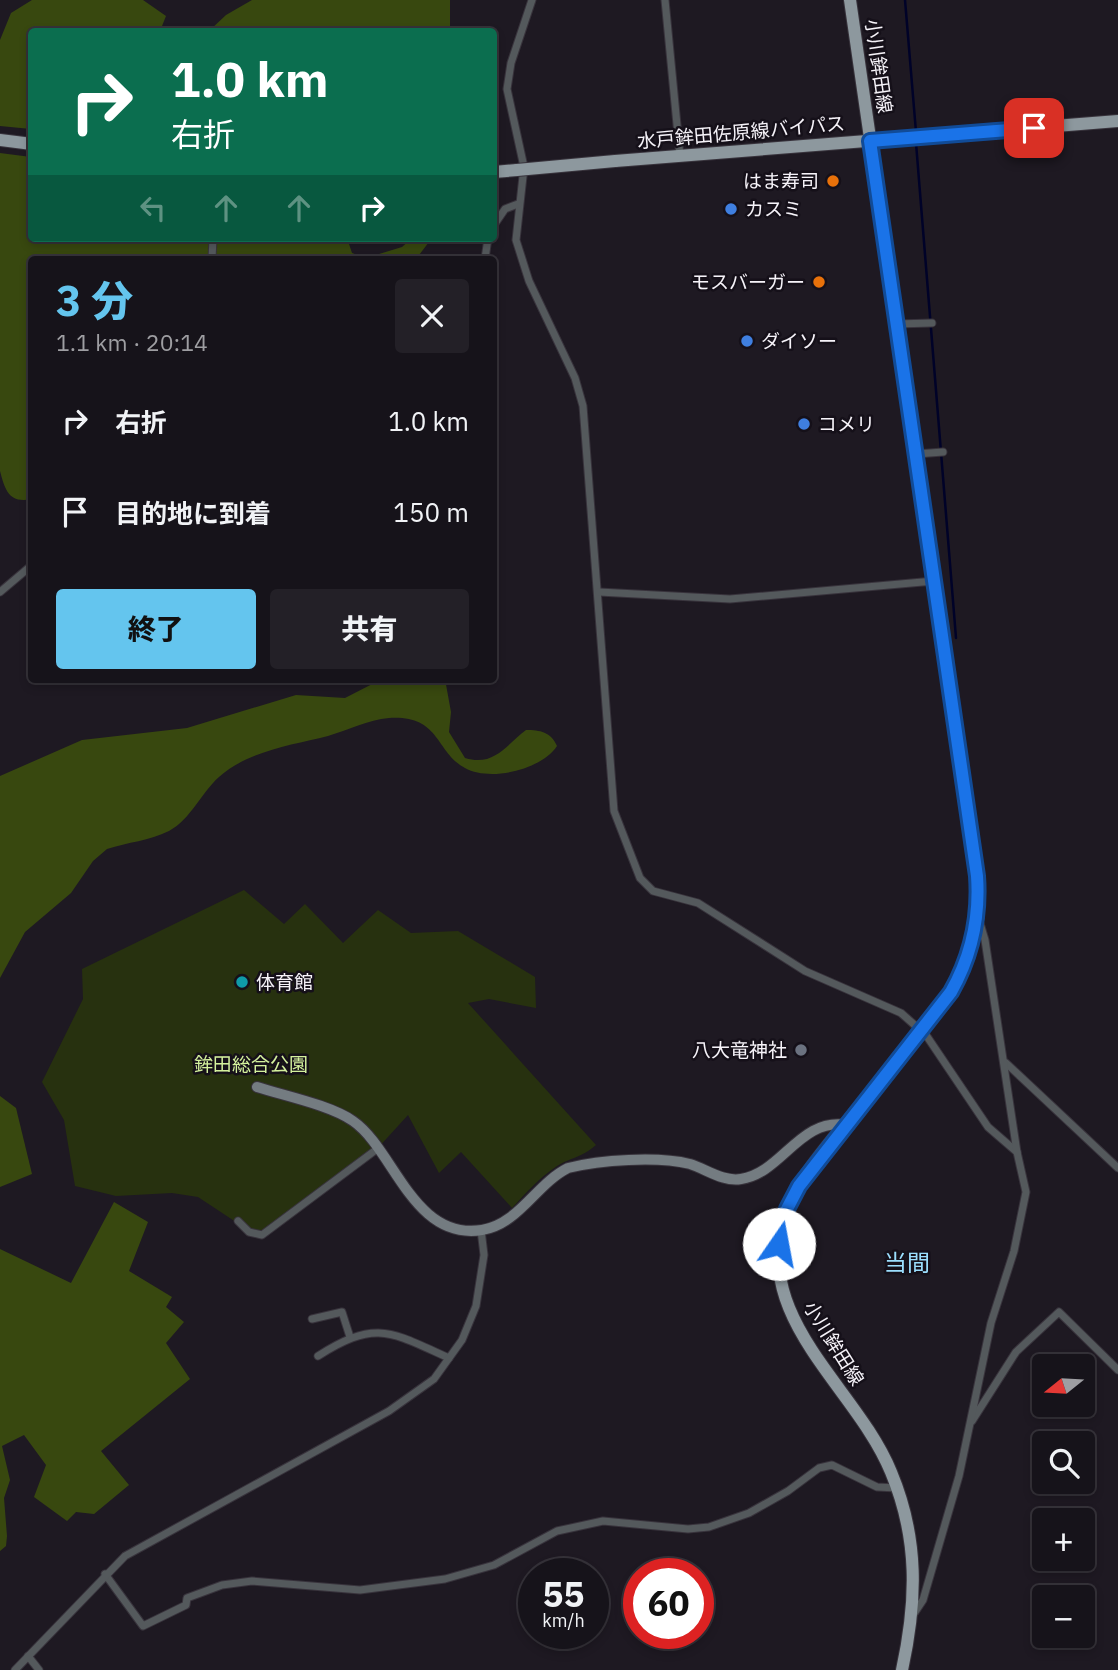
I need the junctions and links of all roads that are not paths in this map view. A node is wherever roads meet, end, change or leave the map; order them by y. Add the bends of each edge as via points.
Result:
1 (531, 0) edge
2 (665, 0) edge
3 (850, 0) edge
4 (1118, 121) edge
5 (0, 140) edge
6 (870, 141) junction
7 (28, 144) edge
8 (680, 156) junction
9 (497, 172) edge
10 (518, 204) junction
11 (497, 221) edge
12 (930, 323) dead end
13 (896, 324) junction
14 (941, 452) dead end
15 (916, 454) junction
16 (28, 568) edge
17 (934, 581) junction
18 (0, 592) edge
19 (599, 592) junction
20 (978, 917) junction
21 (1005, 1062) junction
22 (257, 1087) dead end
23 (847, 1125) junction
24 (377, 1149) junction
25 (1017, 1152) junction
26 (1118, 1168) edge
27 (238, 1221) dead end
28 (481, 1230) junction
29 (312, 1319) dead end
30 (350, 1337) junction
31 (318, 1356) dead end
32 (449, 1358) junction
33 (1118, 1370) edge
34 (971, 1421) junction
35 (897, 1488) junction
36 (105, 1574) junction
37 (912, 1615) junction
38 (28, 1656) junction
39 (15, 1670) edge
40 (39, 1670) edge
41 (902, 1670) edge

1 - 10 street via 507,89 524,167
2 - 8 street
3 - 6 main road, 小川鉾田線
4 - 6 main road, 水戸鉾田佐原線バイパス
5 - 7 main road
6 - 8 main road, 水戸鉾田佐原線バイパス
6 - 13 main road, 小川鉾田線
8 - 9 main road, 水戸鉾田佐原線バイパス, bridge
10 - 11 street via 505,209
10 - 19 street via 516,240 522,262 575,378 583,406
12 - 13 street
13 - 15 main road, 小川鉾田線
14 - 15 street
15 - 17 main road, 小川鉾田線
16 - 18 street
17 - 19 street via 730,599
17 - 20 main road, 小川鉾田線 via 977,876
19 - 25 street via 614,811 640,878 653,891 698,903 805,971 901,1013 926,1035 988,1127
20 - 21 street
20 - 23 main road, 小川鉾田線, bridge via 961,972 939,1009
21 - 25 street
21 - 26 street
22 - 24 street via 355,1121
23 - 28 street via 817,1129 763,1171 740,1179 660,1160 568,1168 515,1214
23 - 35 main road, 小川鉾田線 via 799,1186 787,1209 780,1232 779,1276 799,1332 877,1444
24 - 27 street via 262,1236 248,1232
24 - 28 street via 411,1196 435,1218 445,1225
25 - 34 street via 1026,1183 1025,1209 991,1323
28 - 32 street via 484,1255 479,1293 466,1333
29 - 30 street via 342,1312
30 - 31 street
30 - 32 street via 387,1332
32 - 36 street via 433,1380 405,1401 144,1544
33 - 34 street via 1059,1312 1016,1352
34 - 37 street via 925,1593
35 - 36 street via 877,1487 832,1465 819,1468 749,1513 709,1527 618,1521 569,1527 475,1572 388,1588 341,1589 273,1581 230,1584 187,1598 186,1605 142,1626
35 - 37 main road, 小川鉾田線 via 912,1547
36 - 38 street
37 - 41 main road, 小川鉾田線
38 - 39 street
38 - 40 street

